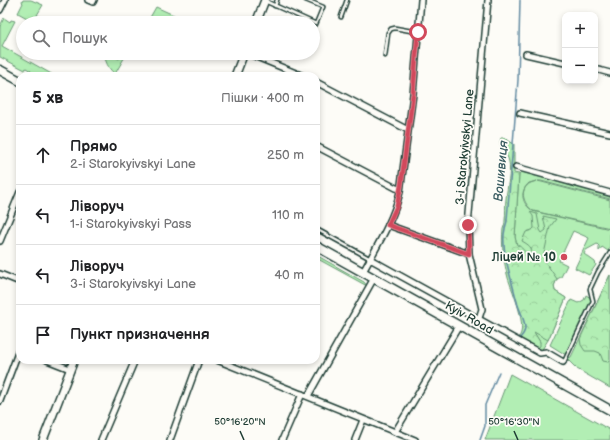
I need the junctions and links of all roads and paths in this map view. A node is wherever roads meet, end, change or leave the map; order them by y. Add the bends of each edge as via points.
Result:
1 (5, 0) edge
2 (88, 0) edge
3 (94, 0) edge
4 (277, 0) edge
5 (306, 0) edge
6 (347, 0) edge
7 (421, 0) edge
8 (488, 0) edge
9 (265, 1) edge
10 (275, 6) junction
11 (0, 10) edge
12 (259, 16) edge
13 (298, 16) edge
14 (319, 16) edge
15 (342, 17) dead end
16 (418, 32) junction
17 (526, 54) dead end
18 (385, 56) dead end
19 (241, 60) edge
20 (265, 60) edge
21 (562, 62) edge
22 (0, 70) edge
23 (598, 70) edge
24 (237, 72) edge
25 (293, 72) edge
26 (610, 73) edge
27 (16, 79) edge
28 (320, 84) edge
29 (520, 113) dead end
30 (408, 130) junction
31 (610, 133) edge
32 (320, 148) edge
33 (516, 167) dead end
34 (400, 189) junction
35 (610, 193) edge
36 (16, 202) edge
37 (388, 225) junction
38 (320, 231) edge
39 (0, 241) edge
40 (320, 248) edge
41 (610, 253) edge
42 (469, 254) junction
43 (370, 258) junction
44 (363, 272) junction
45 (0, 274) edge
46 (374, 278) junction
47 (16, 280) edge
48 (479, 318) junction
49 (459, 326) junction
50 (16, 358) edge
51 (564, 362) joint
52 (57, 364) edge
53 (72, 364) edge
54 (133, 364) edge
55 (198, 364) edge
56 (227, 364) edge
57 (70, 369) junction
58 (302, 394) junction
59 (308, 396) junction
60 (0, 401) edge
61 (610, 410) edge
62 (363, 420) junction
63 (395, 432) junction
64 (43, 440) edge
65 (101, 440) edge
66 (170, 440) edge
67 (282, 440) edge
68 (355, 440) edge
69 (415, 440) edge

1 - 11 street
2 - 3 street
4 - 10 lane
5 - 14 lane via 323,7
6 - 15 lane
7 - 16 street
8 - 42 street, 3-i Starokyivskyi Lane via 468,225
9 - 10 lane
9 - 12 main road
10 - 13 lane
16 - 18 lane via 391,29 388,33
16 - 30 street
17 - 21 street
19 - 24 main road
20 - 25 street
22 - 27 main road
23 - 26 street
28 - 30 street
29 - 31 street
30 - 34 street
32 - 34 street
33 - 35 street
34 - 37 street via 397,206
36 - 39 street
37 - 42 street
37 - 43 street
38 - 43 lane
40 - 44 main road, Kyiv Road
41 - 51 lane via 590,289 593,301
42 - 48 street, 3-i Starokyivskyi Lane via 482,309
43 - 44 street
43 - 48 street
44 - 46 main road, Kyiv Road
45 - 47 street
46 - 49 main road, Kyiv Road
46 - 59 street
48 - 51 street via 540,353 546,352
49 - 61 main road, Kyiv Road
49 - 63 street
50 - 60 street
52 - 57 street
53 - 57 main road
54 - 65 street
55 - 66 street
56 - 58 street
57 - 64 main road
58 - 59 street
58 - 67 street
59 - 62 street
62 - 63 street
62 - 68 street
63 - 69 street

